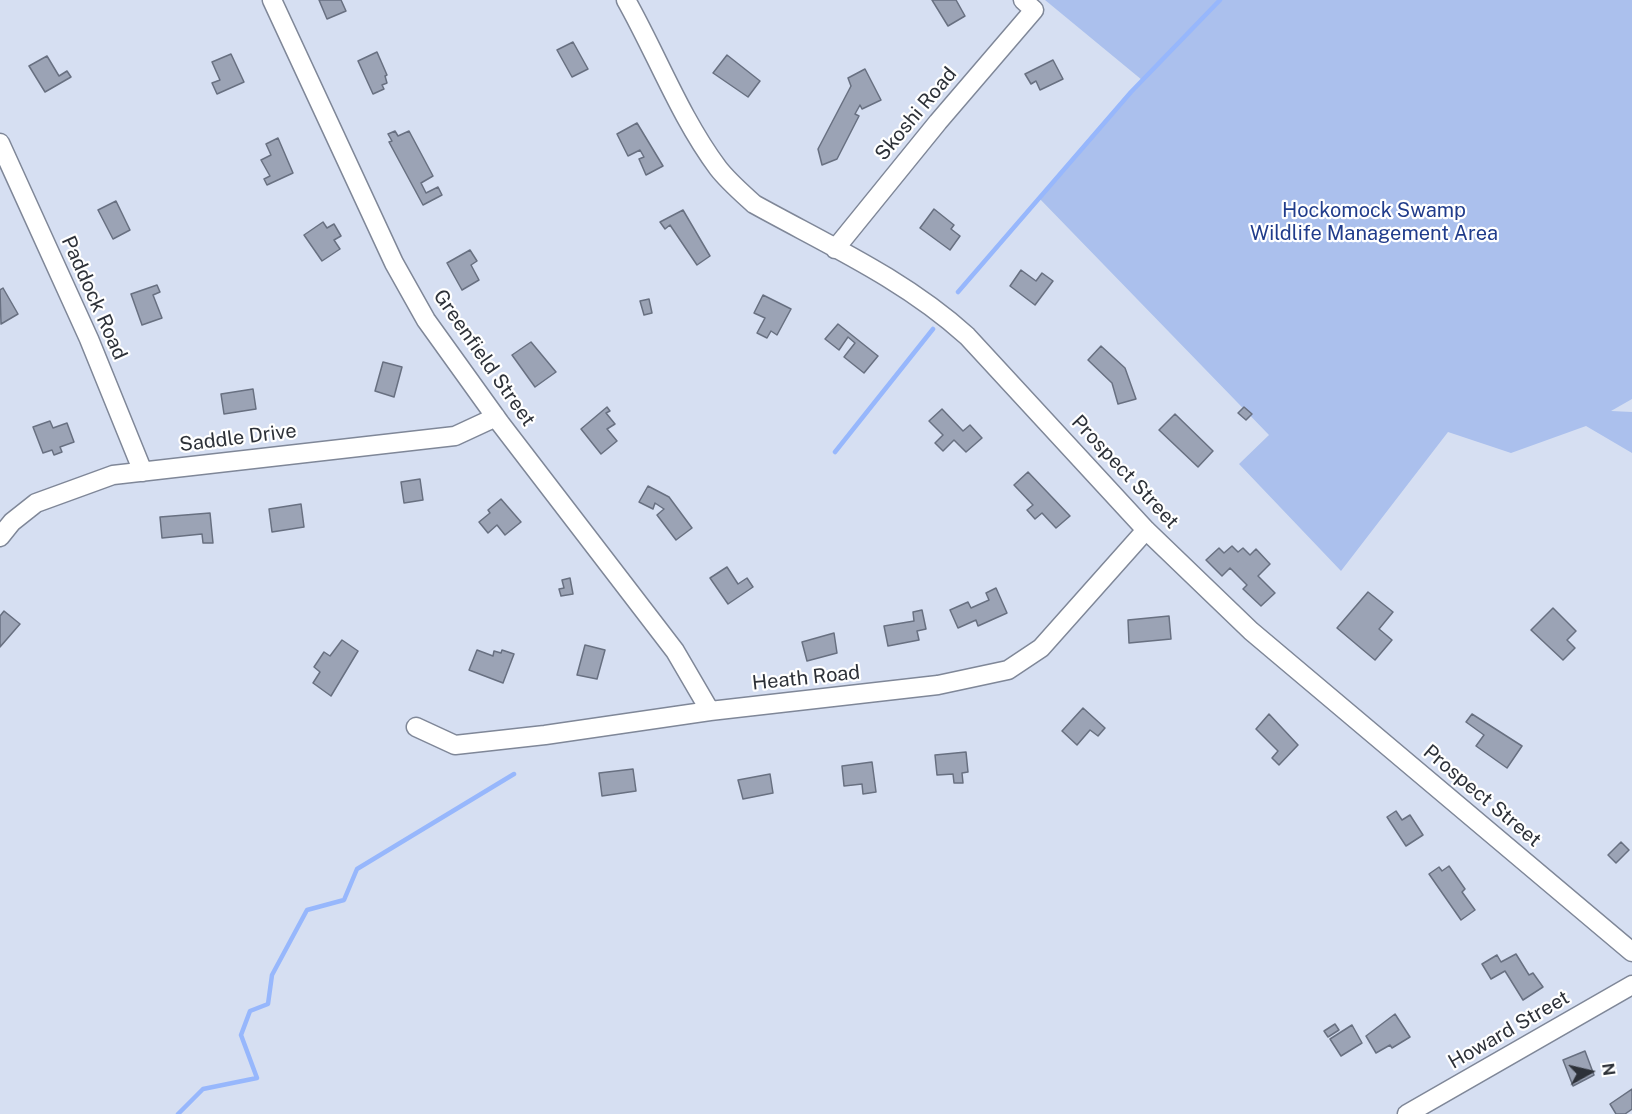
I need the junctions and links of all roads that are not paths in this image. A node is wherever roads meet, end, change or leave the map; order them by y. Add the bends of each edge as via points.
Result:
1 (272, 0) edge
2 (626, 0) edge
3 (1029, 5) edge
4 (0, 143) edge
5 (835, 249) junction
6 (496, 417) junction
7 (143, 472) junction
8 (6, 518) edge
9 (1146, 530) junction
10 (0, 537) edge
11 (710, 711) junction
12 (416, 727) dead end
13 (1632, 952) edge
14 (1632, 986) edge
15 (1407, 1114) edge

1 - 6 street, Greenfield Street via 394,263 426,320
2 - 5 street, Prospect Street via 688,120 719,169 754,204
3 - 5 street, Skoshi Road
4 - 7 street, Paddock Road via 89,339
5 - 9 street, Prospect Street via 884,274 946,318
6 - 7 street, Saddle Drive via 455,436
6 - 11 street, Greenfield Street via 675,651
7 - 8 street, Saddle Drive via 113,475
8 - 10 street, Saddle Drive
9 - 11 street, Heath Road via 1041,648 1008,670 938,685
9 - 13 street, Prospect Street via 1251,631
11 - 12 street, Heath Road via 454,745
14 - 15 street, Howard Street

